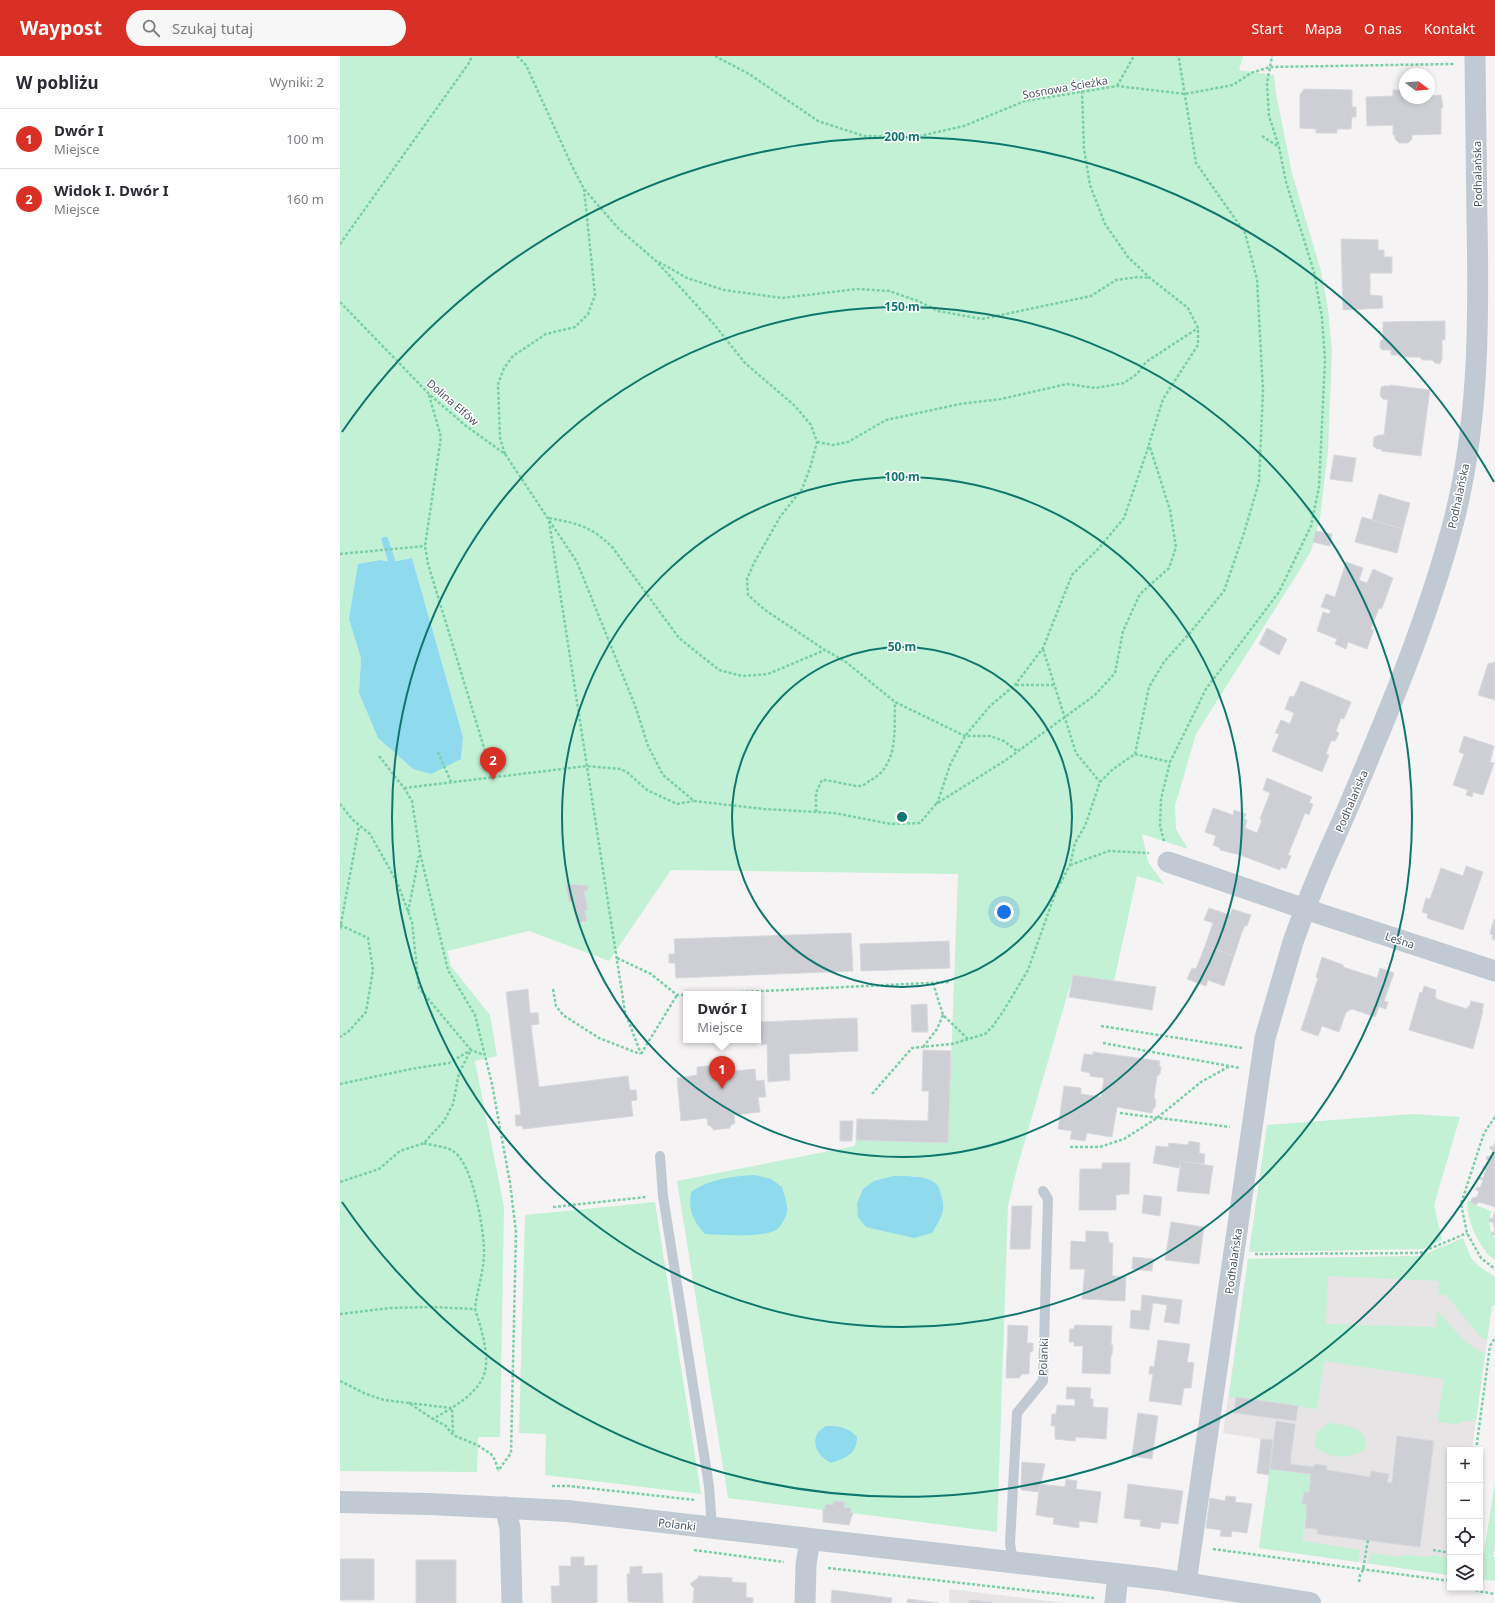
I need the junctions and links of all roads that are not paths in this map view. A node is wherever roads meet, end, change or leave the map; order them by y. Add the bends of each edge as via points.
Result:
1 (1475, 60) edge
2 (1159, 858) road end
3 (1305, 909) junction
4 (1495, 971) edge
5 (660, 1156) dead end
6 (1043, 1191) dead end
7 (340, 1502) edge
8 (505, 1507) junction
9 (712, 1528) junction
10 (810, 1539) junction
11 (1013, 1562) junction
12 (1118, 1574) junction
13 (1186, 1583) junction
14 (512, 1603) edge
15 (805, 1603) edge
16 (1115, 1603) edge
17 (1310, 1603) edge

1 - 3 street, Podhalańska via 1479,311 1476,377 1461,485 1453,523 1423,623
2 - 3 street, Leśna
3 - 4 street, Leśna
3 - 13 street, Podhalańska via 1265,1038
5 - 9 lane via 663,1196 709,1486
6 - 11 lane, Polanki via 1048,1199 1043,1381 1017,1413 1010,1543
7 - 8 street, Polanki
8 - 9 street, Polanki via 567,1511
8 - 14 street via 510,1528
9 - 10 street, Polanki
10 - 11 street, Polanki
10 - 15 street
11 - 12 street, Polanki
12 - 13 street, Polanki
12 - 16 street
13 - 17 street, Polanki

